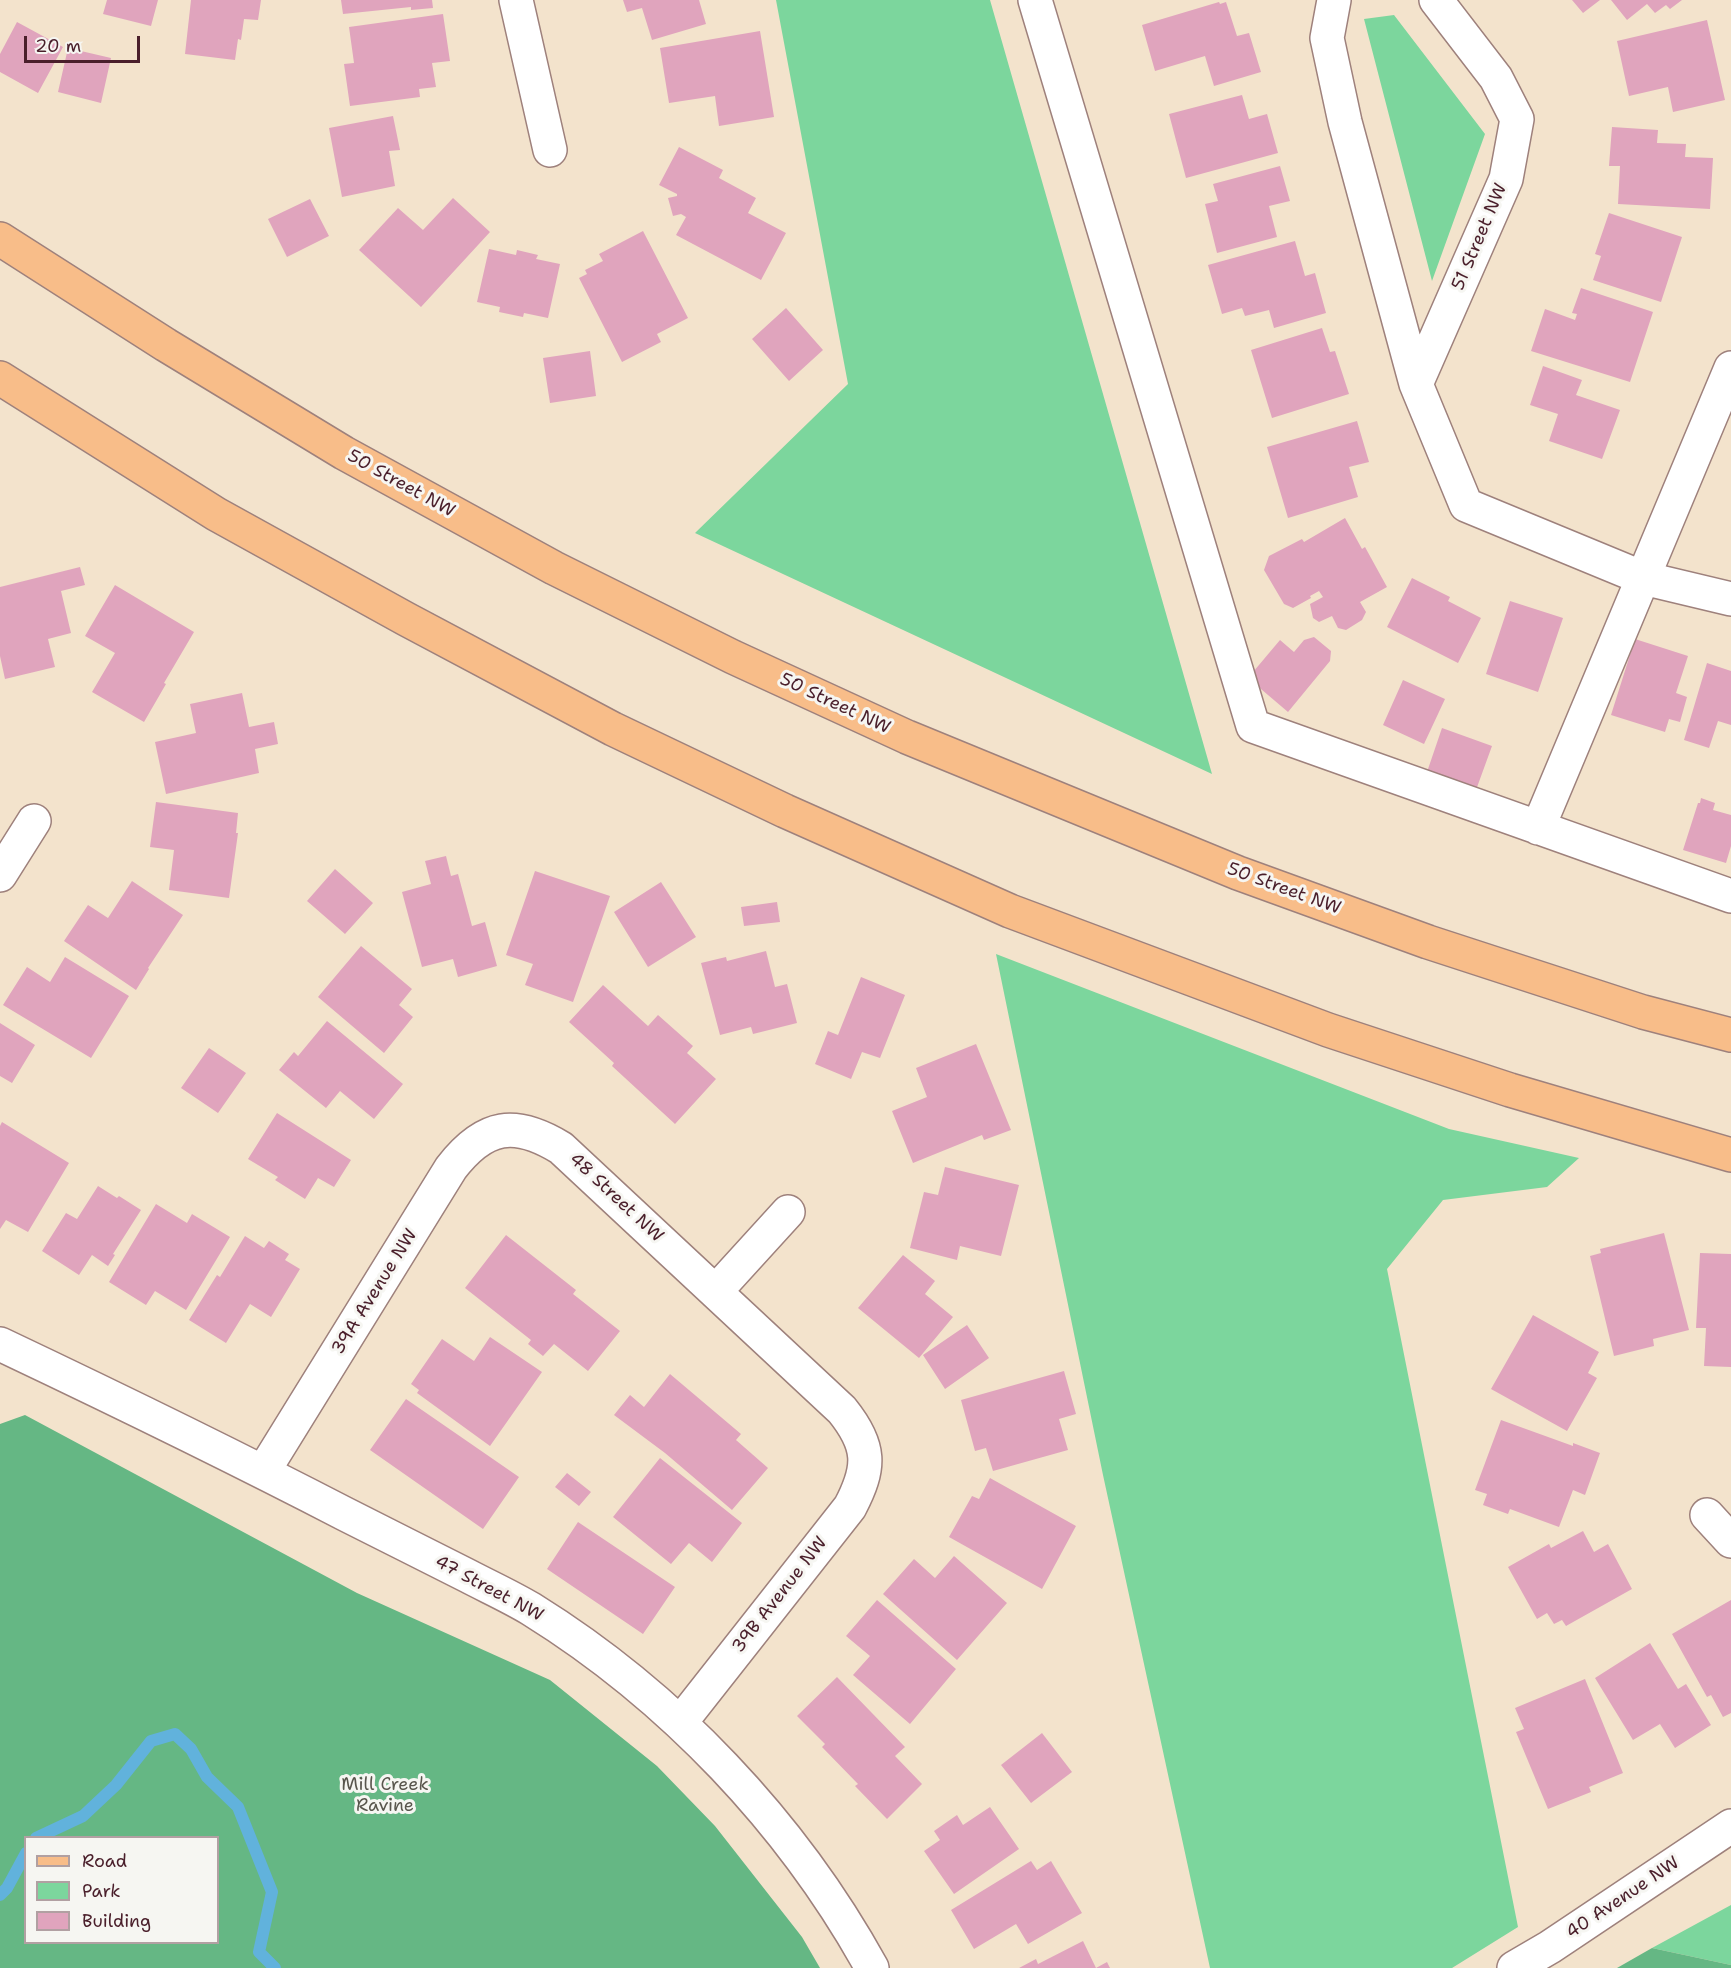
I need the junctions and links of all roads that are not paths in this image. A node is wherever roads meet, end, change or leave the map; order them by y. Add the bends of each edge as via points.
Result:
1 (516, 0) edge
2 (1035, 0) edge
3 (1334, 0) edge
4 (1436, 0) edge
5 (550, 150) dead end
6 (0, 239) edge
7 (1731, 368) edge
8 (0, 378) edge
9 (1416, 384) junction
10 (1642, 578) junction
11 (1731, 599) edge
12 (34, 821) dead end
13 (1538, 828) junction
14 (0, 875) edge
15 (1731, 896) edge
16 (1731, 1035) edge
17 (504, 1130) joint
18 (1731, 1155) edge
19 (788, 1212) dead end
20 (716, 1291) junction
21 (0, 1344) edge
22 (865, 1460) joint
23 (263, 1472) junction
24 (1707, 1515) dead end
25 (1731, 1541) edge
26 (680, 1723) junction
27 (1731, 1826) edge
28 (872, 1968) edge
29 (1514, 1968) edge

1 - 5 street
2 - 13 street via 1253,726
3 - 9 street via 1328,38 1345,122
4 - 9 street, 51 Street NW via 1496,78 1517,119 1506,179
6 - 16 main road, 50 Street NW via 344,453 554,568 755,667 907,736 1238,873 1428,942 1643,1012
7 - 10 street
8 - 18 main road via 216,514 406,619 613,729 785,811 1010,911 1328,1030 1510,1090
9 - 10 street via 1466,505
10 - 11 street
10 - 13 street
12 - 14 street
13 - 15 street
17 - 20 street, 48 Street NW via 532,1133 561,1148
17 - 23 street, 39A Avenue NW via 476,1143 452,1168
19 - 20 street
20 - 22 street, 48 Street NW via 842,1410 856,1427
21 - 23 street, 47 Street NW
22 - 26 street, 39B Avenue NW via 850,1507
23 - 26 street, 47 Street NW via 528,1607 608,1663
24 - 25 street
26 - 28 street, 47 Street NW via 775,1825
27 - 29 street, 40 Avenue NW

